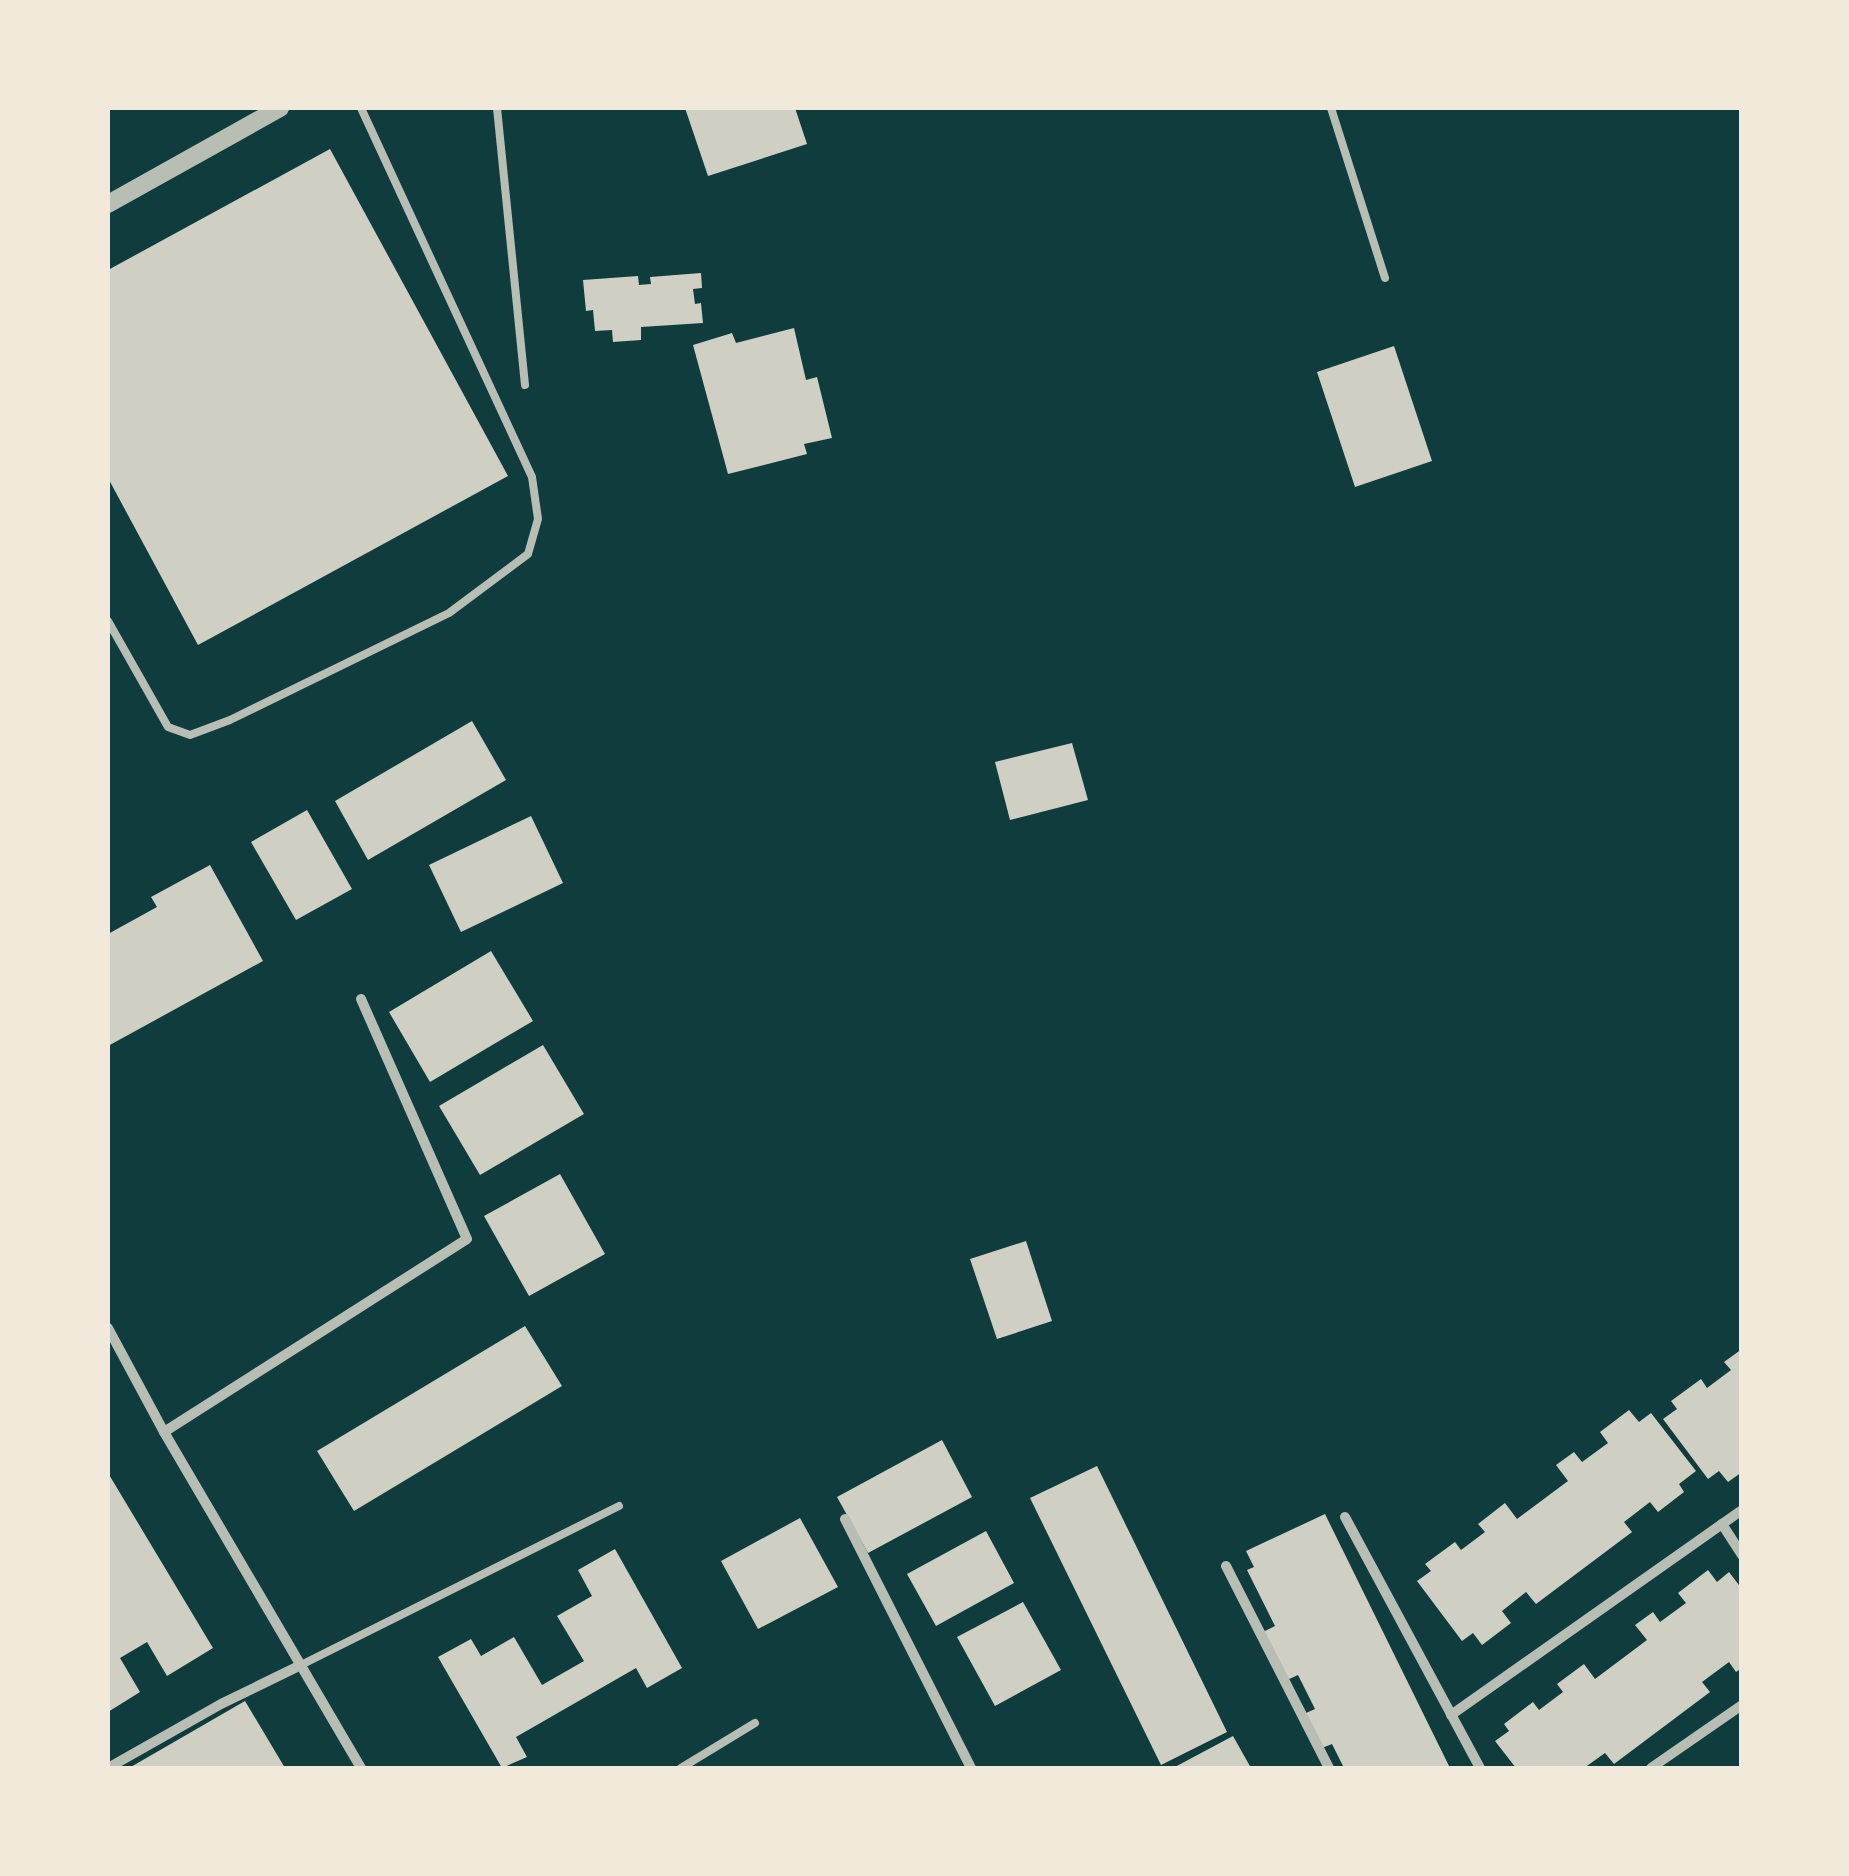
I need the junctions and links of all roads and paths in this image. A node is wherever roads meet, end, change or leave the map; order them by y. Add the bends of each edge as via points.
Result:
1 (280, 108) edge
2 (360, 108) edge
3 (497, 108) edge
4 (1330, 108) edge
5 (108, 202) edge
6 (1385, 278) dead end
7 (525, 385) dead end
8 (108, 620) edge
9 (362, 998) dead end
10 (108, 1328) edge
11 (164, 1432) junction
12 (619, 1506) dead end
13 (1742, 1510) edge
14 (1345, 1518) dead end
15 (845, 1519) dead end
16 (1722, 1524) junction
17 (1742, 1554) edge
18 (1226, 1566) dead end
19 (302, 1664) junction
20 (1742, 1705) edge
21 (1451, 1715) junction
22 (756, 1723) dead end
23 (108, 1768) edge
24 (360, 1768) edge
25 (682, 1768) edge
26 (971, 1768) edge
27 (1329, 1768) edge
28 (1480, 1768) edge
29 (1651, 1768) edge

1 - 5 street
2 - 8 lane via 532,477 538,519 528,554 449,614 190,735 168,727
3 - 7 lane
4 - 6 lane
9 - 11 street via 467,1239
10 - 11 street
11 - 19 street
12 - 19 lane
13 - 16 street
14 - 21 street
15 - 26 street
16 - 17 street
16 - 21 street
18 - 27 street
19 - 23 street
19 - 24 street
20 - 29 street
21 - 28 street
22 - 25 lane

